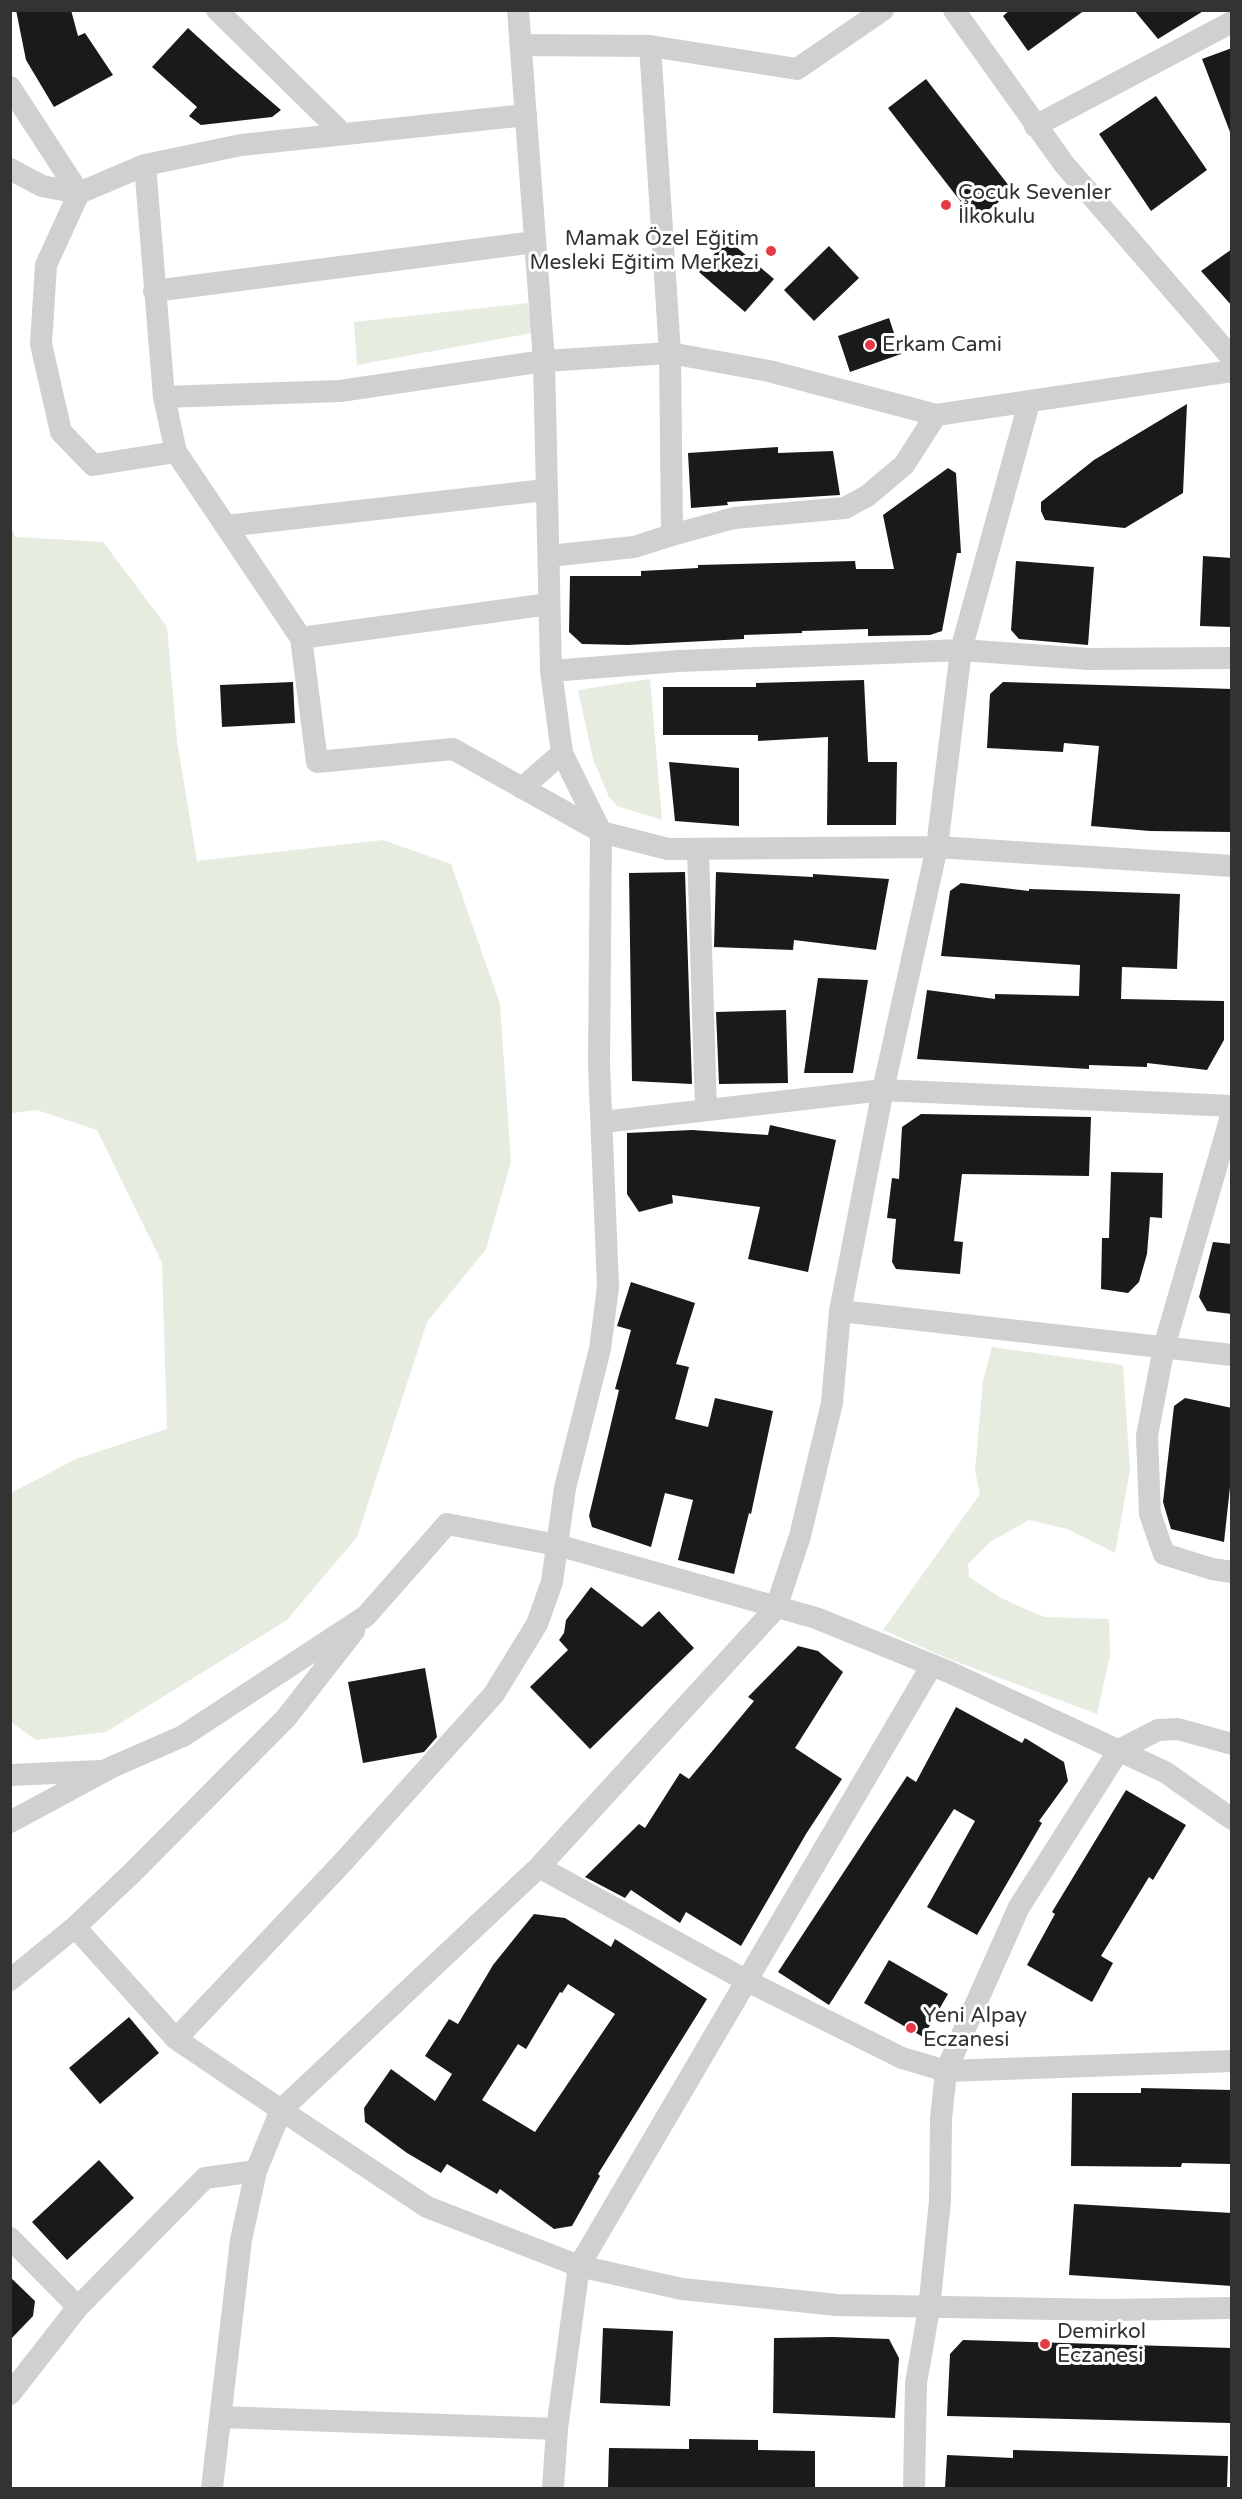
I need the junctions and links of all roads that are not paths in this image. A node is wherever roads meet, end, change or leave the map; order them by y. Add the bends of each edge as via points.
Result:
1 (217, 10) edge
2 (518, 10) edge
3 (883, 10) edge
4 (954, 10) edge
5 (1232, 22) edge
6 (521, 45) junction
7 (650, 46) junction
8 (10, 87) edge
9 (526, 115) junction
10 (1035, 126) junction
11 (344, 134) junction
12 (145, 165) junction
13 (10, 169) edge
14 (79, 193) junction
15 (535, 242) junction
16 (154, 291) junction
17 (670, 353) junction
18 (1232, 358) edge
19 (544, 361) junction
20 (1232, 371) edge
21 (165, 397) junction
22 (1029, 403) junction
23 (936, 416) junction
24 (176, 452) junction
25 (545, 490) junction
26 (226, 526) junction
27 (672, 535) junction
28 (549, 556) junction
29 (549, 604) junction
30 (301, 638) junction
31 (961, 650) junction
32 (1232, 658) edge
33 (551, 671) junction
34 (562, 753) junction
35 (522, 788) junction
36 (601, 832) junction
37 (937, 847) junction
38 (698, 849) junction
39 (1232, 866) edge
40 (883, 1090) junction
41 (1232, 1106) edge
42 (706, 1110) junction
43 (1232, 1113) edge
44 (603, 1122) junction
45 (840, 1311) junction
46 (1164, 1347) junction
47 (1232, 1355) edge
48 (557, 1545) junction
49 (1232, 1572) edge
50 (776, 1608) junction
51 (366, 1616) junction
52 (932, 1665) junction
53 (1232, 1744) edge
54 (1119, 1750) junction
55 (105, 1771) junction
56 (10, 1775) edge
57 (1232, 1819) edge
58 (10, 1822) edge
59 (538, 1867) junction
60 (75, 1927) junction
61 (10, 1980) edge
62 (747, 1981) junction
63 (176, 2039) junction
64 (1232, 2061) edge
65 (946, 2071) junction
66 (281, 2110) junction
67 (256, 2171) junction
68 (10, 2238) edge
69 (579, 2266) junction
70 (78, 2307) junction
71 (930, 2308) junction
72 (1232, 2308) edge
73 (10, 2394) edge
74 (221, 2417) junction
75 (557, 2429) junction
76 (212, 2488) edge
77 (554, 2488) edge
78 (914, 2488) edge

1 - 11 street
2 - 6 street
3 - 7 street via 797,69
4 - 10 street
5 - 10 street
6 - 7 street
6 - 9 street
7 - 17 street
8 - 14 street
9 - 11 street
9 - 15 street
10 - 18 street
11 - 12 street via 241,145
12 - 14 street
12 - 16 street
13 - 14 street via 42,186
14 - 24 street via 46,265 41,344 61,432 93,465
15 - 16 street
15 - 19 street
16 - 21 street
17 - 19 street
17 - 23 street via 769,371
17 - 27 street
19 - 21 street via 340,391
19 - 25 street
20 - 22 street
21 - 24 street
22 - 23 street
22 - 31 street
23 - 27 street via 904,465 867,496 845,508 734,518
24 - 26 street
25 - 26 street
25 - 28 street
26 - 30 street
27 - 28 street via 634,546
28 - 29 street
29 - 30 street
29 - 33 street
30 - 35 street via 317,762 453,749
31 - 32 street via 1088,659
31 - 33 street via 678,661
31 - 37 street
33 - 34 street
34 - 35 street
34 - 36 street
35 - 36 street
36 - 38 street via 668,849
36 - 44 street via 598,1064
37 - 38 street
37 - 39 street
37 - 40 street
38 - 42 street
40 - 41 street
40 - 42 street
40 - 45 street
42 - 44 street
43 - 46 street
44 - 48 street via 608,1287 600,1349 565,1488
45 - 46 street
45 - 50 street via 832,1403 800,1536
46 - 47 street
46 - 49 street via 1148,1436 1150,1514 1164,1554
48 - 50 street
48 - 51 street via 447,1524
48 - 63 street via 552,1582 537,1624 494,1694
50 - 52 street via 816,1618
50 - 59 street
51 - 55 street via 183,1736
51 - 60 street via 286,1718
52 - 54 street
52 - 62 street
53 - 54 street via 1178,1729 1158,1730
54 - 57 street via 1165,1772
54 - 65 street via 1019,1906
55 - 56 street
55 - 58 street
59 - 62 street
59 - 66 street
60 - 61 street
60 - 63 street
62 - 65 street via 902,2058
62 - 69 street
63 - 66 street
64 - 65 street
65 - 71 street
66 - 67 street
66 - 69 street via 427,2207
67 - 70 street via 205,2178
67 - 74 street via 241,2240
68 - 70 street
69 - 71 street via 682,2289 837,2305
69 - 75 street
70 - 73 street
71 - 72 street
71 - 78 street via 916,2383
74 - 75 street
74 - 76 street
75 - 77 street

